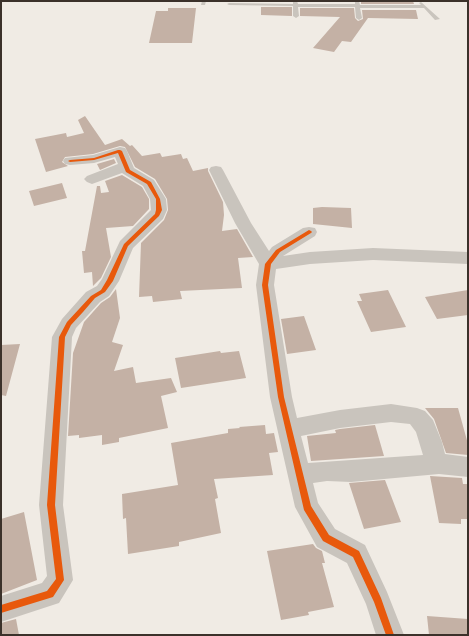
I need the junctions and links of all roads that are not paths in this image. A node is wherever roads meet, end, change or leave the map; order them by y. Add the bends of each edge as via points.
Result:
1 (420, 1) edge
2 (295, 3) edge
3 (358, 4) edge
4 (229, 5) edge
5 (424, 7) junction
6 (296, 16) dead end
7 (359, 18) dead end
8 (437, 19) dead end
9 (70, 161) dead end
10 (125, 167) junction
11 (216, 170) dead end
12 (92, 180) dead end
13 (309, 232) dead end
14 (468, 258) edge
15 (268, 264) junction
16 (289, 429) junction
17 (436, 464) junction
18 (468, 467) edge
19 (300, 475) junction
20 (1, 609) edge
21 (390, 635) edge

1 - 5 lane
2 - 3 lane
2 - 4 lane
2 - 6 lane
3 - 5 lane
3 - 7 lane
5 - 8 lane
9 - 10 street via 94,159 120,151
10 - 12 street
10 - 20 street via 149,183 158,199 159,210 126,245 110,281 69,324 62,337 51,504 60,580 50,594
11 - 15 street via 243,223
13 - 15 street via 278,251
14 - 15 street via 366,254
15 - 16 street via 265,285 281,397
16 - 17 street via 391,413 418,417 431,442
16 - 19 street
17 - 18 street
17 - 19 street
19 - 21 street via 307,507 326,538 356,554 378,601

